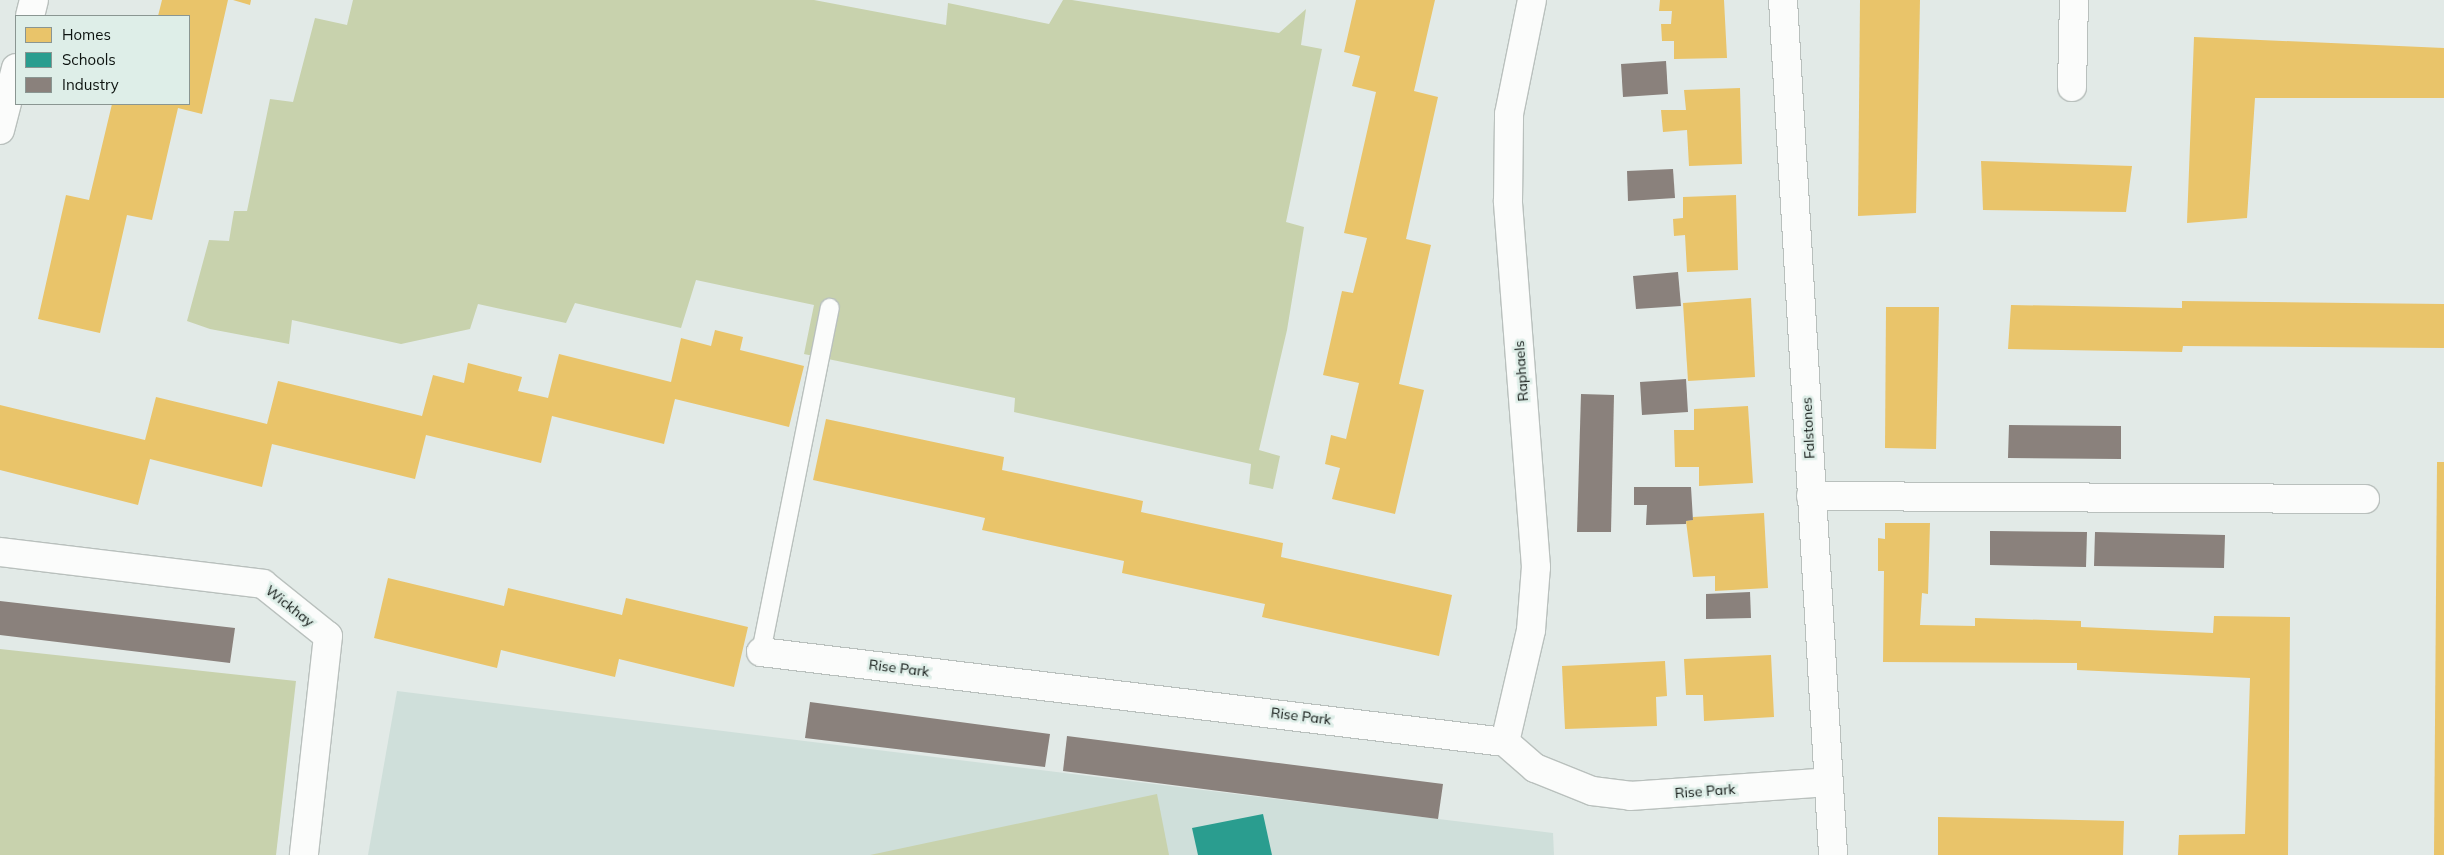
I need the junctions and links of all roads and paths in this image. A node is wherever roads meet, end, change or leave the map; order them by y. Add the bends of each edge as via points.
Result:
1 (34, 0) edge
2 (1532, 0) edge
3 (1783, 0) edge
4 (2074, 0) edge
5 (30, 15) edge
6 (15, 72) edge
7 (2072, 87) dead end
8 (0, 130) edge
9 (830, 308) dead end
10 (1811, 496) junction
11 (2365, 499) dead end
12 (0, 552) edge
13 (761, 652) joint
14 (1505, 742) junction
15 (1829, 782) junction
16 (304, 855) edge
17 (1833, 855) edge

1 - 5 street
2 - 14 street, Raphaels via 1510,114 1508,201 1536,567 1531,630
3 - 10 street, Falstones
4 - 7 street
6 - 8 street
9 - 13 lane
10 - 11 street
10 - 15 street, Falstones
12 - 16 street, Wickhay via 263,584 328,636
13 - 14 street, Rise Park
14 - 15 street, Rise Park via 1535,768 1592,791 1630,796
15 - 17 street, Falstones

